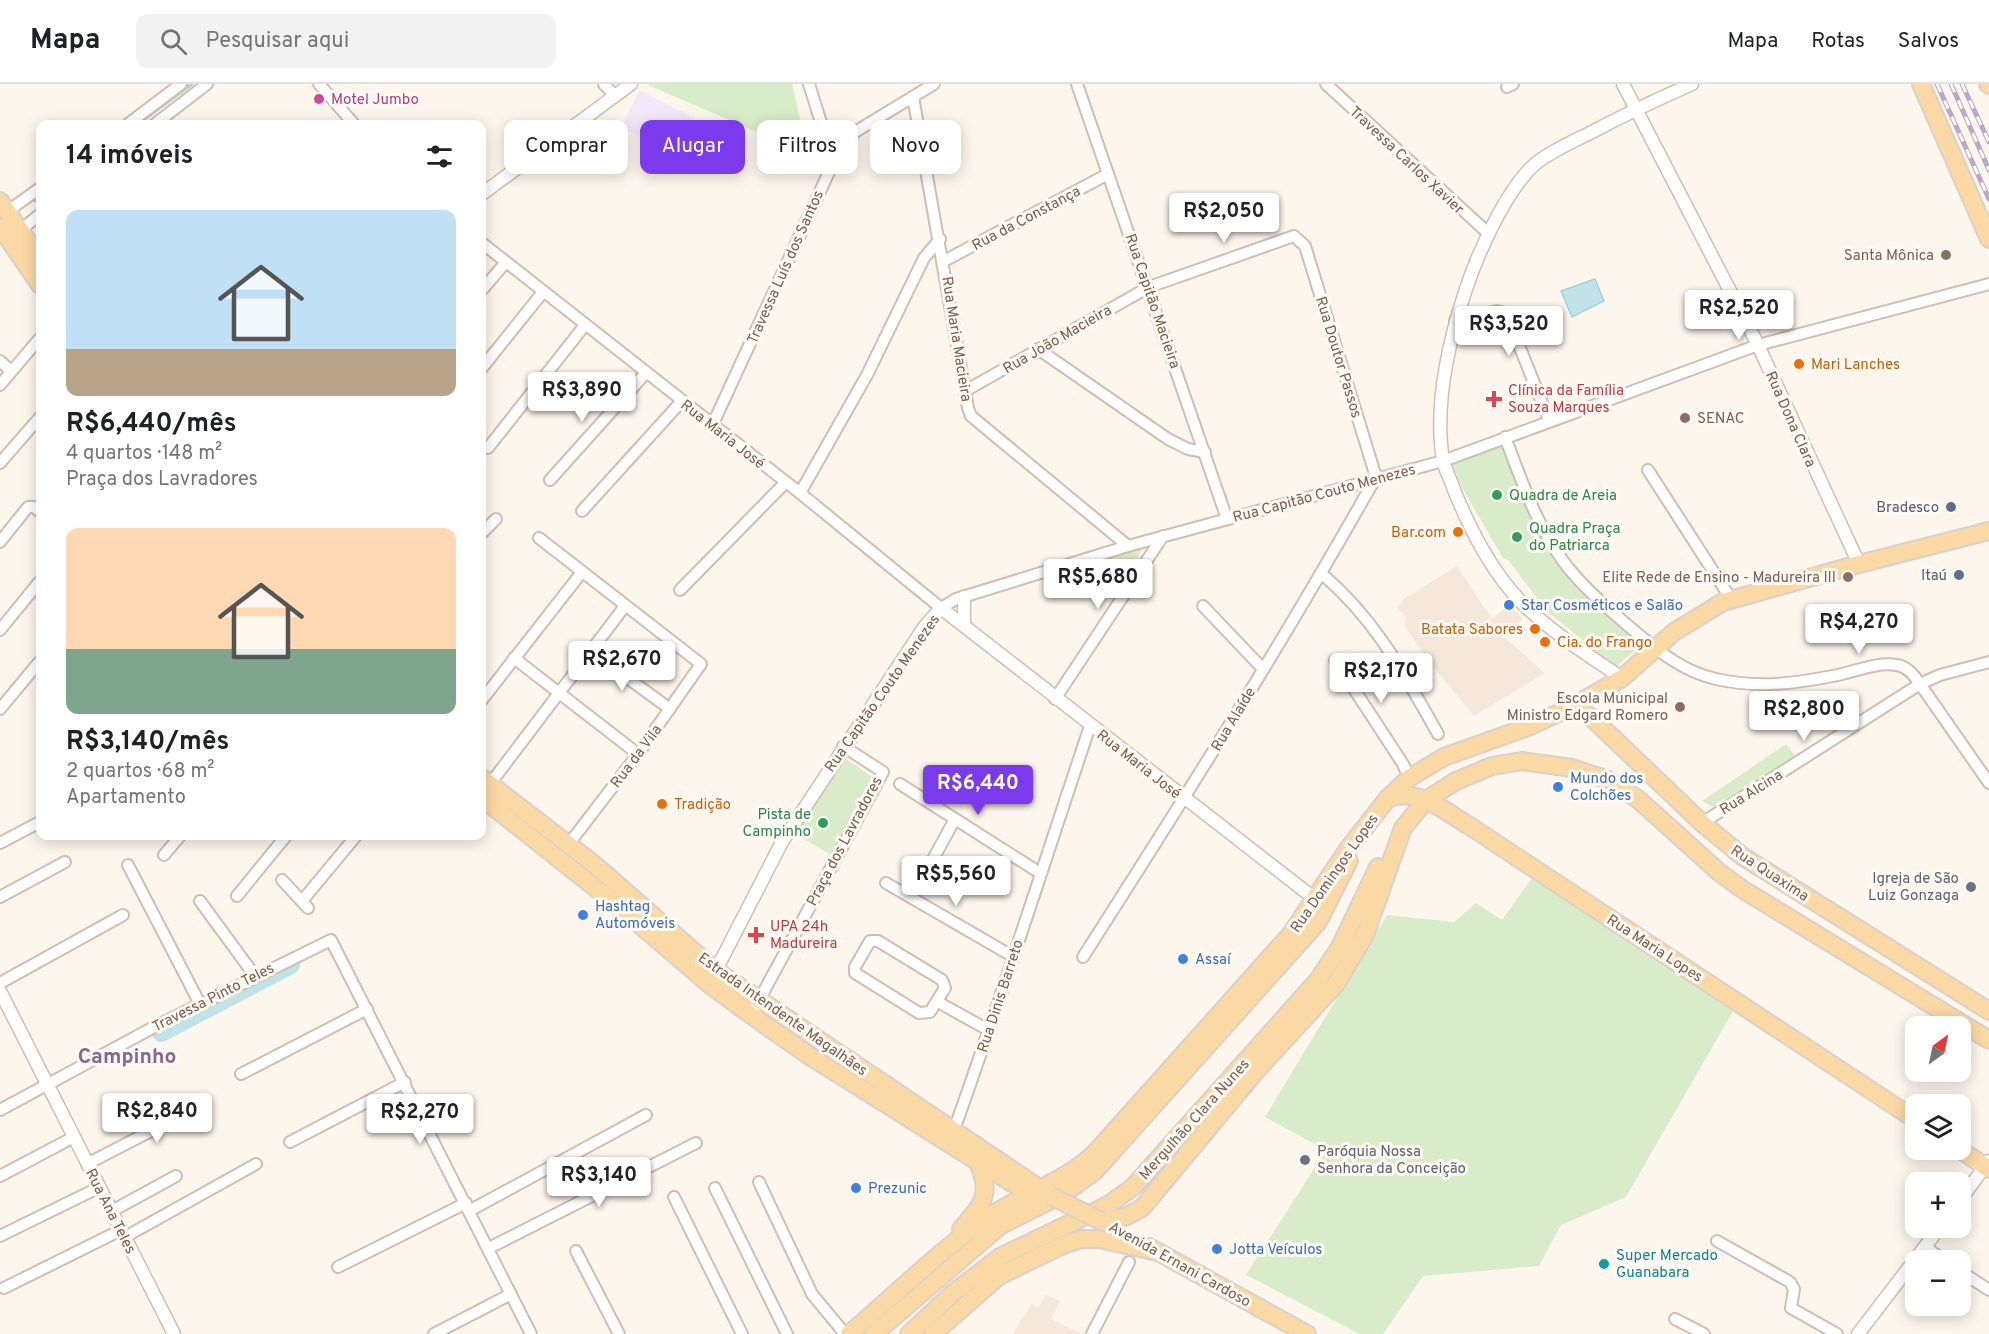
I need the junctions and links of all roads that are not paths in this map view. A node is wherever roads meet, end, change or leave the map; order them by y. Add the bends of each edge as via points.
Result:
1 (181, 84) edge
2 (207, 84) edge
3 (604, 84) edge
4 (631, 84) edge
5 (808, 84) edge
6 (934, 84) edge
7 (1077, 84) edge
8 (1326, 84) edge
9 (1623, 84) edge
10 (1692, 84) edge
11 (1921, 84) edge
12 (323, 85) edge
13 (615, 96) junction
14 (914, 97) junction
15 (1637, 108) junction
16 (133, 120) edge
17 (160, 120) edge
18 (351, 120) edge
19 (820, 120) edge
20 (858, 130) edge
21 (827, 174) edge
22 (1108, 174) junction
23 (36, 190) edge
24 (486, 191) edge
25 (4, 206) edge
26 (36, 217) edge
27 (0, 227) edge
28 (21, 230) junction
29 (1489, 234) junction
30 (1299, 238) joint
31 (940, 239) junction
32 (1989, 239) edge
33 (486, 246) edge
34 (36, 253) edge
35 (944, 261) junction
36 (506, 262) junction
37 (36, 279) edge
38 (1989, 284) edge
39 (486, 285) edge
40 (1149, 287) junction
41 (543, 292) junction
42 (1455, 321) junction
43 (585, 325) junction
44 (36, 343) edge
45 (1758, 345) junction
46 (1038, 349) junction
47 (0, 361) edge
48 (486, 363) edge
49 (11, 371) junction
50 (645, 374) junction
51 (0, 385) edge
52 (965, 391) junction
53 (681, 402) junction
54 (1548, 420) junction
55 (36, 422) edge
56 (712, 426) junction
57 (1505, 437) junction
58 (488, 448) dead end
59 (1205, 452) junction
60 (1443, 461) junction
61 (0, 463) edge
62 (1648, 470) dead end
63 (1376, 477) junction
64 (550, 480) dead end
65 (785, 483) junction
66 (800, 493) junction
67 (36, 509) edge
68 (582, 511) dead end
69 (496, 519) dead end
70 (1227, 519) junction
71 (486, 529) edge
72 (1989, 531) edge
73 (1163, 536) junction
74 (538, 538) dead end
75 (0, 542) edge
76 (1128, 546) junction
77 (1087, 559) junction
78 (1858, 564) junction
79 (582, 572) junction
80 (1322, 574) junction
81 (36, 586) edge
82 (680, 590) dead end
83 (1125, 594) junction
84 (964, 597) junction
85 (1731, 599) junction
86 (625, 606) junction
87 (1203, 606) dead end
88 (941, 608) junction
89 (963, 626) junction
90 (0, 630) edge
91 (1656, 649) junction
92 (592, 652) junction
93 (514, 658) junction
94 (1335, 660) dead end
95 (1989, 662) edge
96 (36, 666) edge
97 (1263, 669) junction
98 (1622, 678) junction
99 (1920, 684) junction
100 (561, 693) junction
101 (486, 695) edge
102 (1055, 699) junction
103 (1572, 707) junction
104 (0, 709) edge
105 (670, 709) junction
106 (1090, 726) junction
107 (1438, 734) dead end
108 (843, 746) junction
109 (639, 754) junction
110 (1557, 765) joint
111 (1409, 778) junction
112 (1989, 783) edge
113 (900, 784) dead end
114 (486, 785) edge
115 (486, 788) edge
116 (486, 789) edge
117 (1388, 798) junction
118 (1184, 799) junction
119 (1426, 800) junction
120 (955, 819) junction
121 (1702, 823) junction
122 (36, 824) edge
123 (1403, 828) junction
124 (172, 840) edge
125 (283, 840) edge
126 (353, 840) edge
127 (1356, 840) junction
128 (0, 843) edge
129 (568, 845) junction
130 (164, 855) dead end
131 (932, 861) dead end
132 (65, 862) dead end
133 (128, 865) dead end
134 (1040, 873) junction
135 (282, 880) dead end
136 (886, 883) dead end
137 (237, 896) dead end
138 (0, 897) edge
139 (1315, 899) junction
140 (200, 901) dead end
141 (123, 915) dead end
142 (1012, 956) junction
143 (1083, 957) dead end
144 (255, 976) junction
145 (712, 977) junction
146 (0, 983) edge
147 (0, 991) edge
148 (938, 1002) junction
149 (200, 1004) junction
150 (755, 1008) junction
151 (367, 1009) junction
152 (1989, 1011) edge
153 (990, 1031) junction
154 (1989, 1040) edge
155 (241, 1074) dead end
156 (405, 1082) junction
157 (48, 1085) junction
158 (201, 1105) dead end
159 (0, 1110) edge
160 (1905, 1113) edge
161 (646, 1115) dead end
162 (954, 1130) junction
163 (74, 1137) junction
164 (290, 1142) dead end
165 (696, 1143) dead end
166 (1971, 1156) edge
167 (978, 1162) junction
168 (87, 1164) junction
169 (256, 1164) dead end
170 (1988, 1166) edge
171 (0, 1176) edge
172 (176, 1176) dead end
173 (759, 1182) dead end
174 (100, 1187) junction
175 (1971, 1187) edge
176 (715, 1188) dead end
177 (1045, 1193) junction
178 (674, 1197) dead end
179 (467, 1207) junction
180 (112, 1211) junction
181 (1103, 1222) junction
182 (123, 1233) junction
183 (0, 1236) edge
184 (1932, 1238) edge
185 (1717, 1241) dead end
186 (1925, 1247) junction
187 (489, 1248) junction
188 (1929, 1250) edge
189 (576, 1251) dead end
190 (1158, 1252) junction
191 (941, 1253) junction
192 (1129, 1262) dead end
193 (338, 1267) dead end
194 (1971, 1278) edge
195 (4, 1288) dead end
196 (1989, 1290) edge
197 (511, 1294) junction
198 (1675, 1319) dead end
199 (1860, 1333) edge
200 (174, 1334) edge
201 (434, 1334) edge
202 (531, 1334) edge
203 (619, 1334) edge
204 (742, 1334) edge
205 (787, 1334) edge
206 (845, 1334) edge
207 (849, 1334) edge
208 (874, 1334) edge
209 (909, 1334) edge
210 (933, 1334) edge
211 (1092, 1334) edge
212 (1307, 1334) edge
213 (1704, 1334) edge
214 (1836, 1334) edge

1 - 16 street
2 - 17 street
3 - 13 street
4 - 13 street
5 - 19 street
6 - 14 street, Travessa Luís dos Santos
7 - 22 street, Rua Capitão Macieira
8 - 29 street, Travessa Carlos Xavier
9 - 15 street, Rua Dona Clara
10 - 15 street
11 - 32 main road
12 - 18 street
13 - 24 street
14 - 20 street, Travessa Luís dos Santos
14 - 31 street, Rua Maria Macieira
15 - 29 street via 1535,164
15 - 45 street, Rua Dona Clara
21 - 56 street, Travessa Luís dos Santos
22 - 35 street, Rua da Constança
22 - 40 street, Rua Capitão Macieira
23 - 25 street
25 - 28 main road
26 - 28 street
27 - 37 main road
28 - 34 main road
29 - 42 street
30 - 40 street, Rua João Macieira via 1289,236
30 - 63 street, Rua Doutor Passos via 1305,246
31 - 35 street, Rua Maria Macieira
31 - 66 street via 924,258 867,375
33 - 36 street, Rua Maria José
35 - 52 street, Rua Maria Macieira
36 - 39 street
36 - 41 street, Rua Maria José
38 - 45 street, Rua Capitão Couto Menezes
40 - 46 street, Rua João Macieira
40 - 59 street, Rua Capitão Macieira
41 - 43 street, Rua Maria José
41 - 48 street
42 - 54 street via 1497,311 1506,313
42 - 60 street via 1443,388
43 - 50 street, Rua Maria José
43 - 58 street
44 - 49 street
45 - 54 street, Rua Capitão Couto Menezes
45 - 78 street, Rua Dona Clara
46 - 52 street, Rua João Macieira
46 - 59 street via 1168,440
47 - 49 street
49 - 51 street
50 - 53 street, Rua Maria José
50 - 64 street
52 - 76 street, Rua Maria Macieira via 968,408 977,423
53 - 56 street, Rua Maria José
53 - 68 street
54 - 57 street, Rua Capitão Couto Menezes
55 - 61 street
56 - 65 street, Rua Maria José
57 - 60 street, Rua Capitão Couto Menezes
57 - 91 street via 1526,494 1563,561
59 - 70 street, Rua Capitão Macieira
60 - 63 street, Rua Capitão Couto Menezes
60 - 98 street via 1475,537 1514,595 1566,641
62 - 85 street
63 - 70 street, Rua Capitão Couto Menezes
63 - 80 street, Rua Alaíde
65 - 66 street, Rua Maria José
65 - 82 street
66 - 88 street, Rua Maria José
67 - 75 street via 28,507
69 - 71 street
70 - 73 street, Rua Capitão Couto Menezes
72 - 78 main road, Rua Domingos Lopes
73 - 76 street, Rua Capitão Couto Menezes
73 - 83 street
74 - 79 street
76 - 77 street, Rua Capitão Couto Menezes
77 - 83 street
77 - 84 street, Rua Capitão Couto Menezes
78 - 85 main road, Rua Domingos Lopes
79 - 86 street
79 - 93 street
80 - 97 street, Rua Alaíde
80 - 107 street via 1369,620
81 - 90 street
83 - 102 street
84 - 88 street, Rua Capitão Couto Menezes
84 - 89 street
85 - 91 main road, Rua Domingos Lopes via 1684,625
86 - 92 street
86 - 105 street, Rua da Vila via 700,662
87 - 97 street
88 - 89 street, Rua Maria José
88 - 108 street, Rua Capitão Couto Menezes
89 - 102 street, Rua Maria José
91 - 98 main road, Rua Domingos Lopes
91 - 99 street via 1692,672 1742,684 1778,685 1896,665 1911,672
92 - 100 street
92 - 105 street
93 - 100 street
93 - 101 street
94 - 111 street
95 - 99 street, Rua Alcina
96 - 104 street
97 - 118 street, Rua Alaíde
98 - 103 main road, Rua Domingos Lopes
99 - 112 street
99 - 121 street, Rua Alcina
100 - 109 street
100 - 114 street
102 - 106 street, Rua Maria José
103 - 111 main road, Rua Domingos Lopes via 1444,757
103 - 121 main road, Rua Quaxima via 1591,717
105 - 109 street, Rua da Vila
106 - 118 street, Rua Maria José
106 - 134 street, Rua Dinis Barreto
108 - 145 street, Rua Capitão Couto Menezes via 782,842
108 - 150 street, Praça dos Lavradores via 883,772
109 - 129 street, Rua da Vila
110 - 119 main road, Rua Domingos Lopes via 1522,761 1492,766 1456,781
110 - 154 main road, Rua Quaxima via 1608,780 1624,789 1742,889
111 - 117 main road, Rua Domingos Lopes
113 - 120 street, Praça dos Lavradores
115 - 129 main road, Estrada Intendente Magalhães
116 - 145 main road, Estrada Intendente Magalhães via 612,900
117 - 119 main road, Rua Maria Lopes via 1406,794
117 - 127 main road, Rua Domingos Lopes
118 - 139 street, Rua Maria José
118 - 143 street, Rua Alaíde
119 - 123 main road, Rua Domingos Lopes
119 - 160 main road, Rua Maria Lopes
120 - 131 street
120 - 134 street, Praça dos Lavradores
121 - 152 main road, Rua Quaxima via 1760,868
122 - 128 street
123 - 181 main road, Rua Domingos Lopes via 1365,935 1336,984 1265,1060 1142,1208
123 - 209 main road, Mergulhão Clara Nunes via 1384,853 1346,938 1318,980 1145,1174 1108,1205 1000,1257
124 - 130 street
125 - 137 street
126 - 135 street via 305,905
127 - 139 main road, Rua Domingos Lopes
127 - 208 main road via 1345,873 1318,922 1095,1171 1065,1193 1001,1225
129 - 145 main road, Estrada Intendente Magalhães
132 - 138 street
133 - 149 street
134 - 142 street, Rua Dinis Barreto
136 - 142 street
139 - 177 main road, Rua Domingos Lopes via 1290,934 1095,1153
140 - 144 street
141 - 146 street
142 - 153 street, Rua Dinis Barreto
144 - 149 street, Travessa Pinto Teles
144 - 151 street, Travessa Pinto Teles via 329,940
145 - 150 main road, Estrada Intendente Magalhães
147 - 157 street, Rua Ana Teles
148 - 148 street via 924,1014 855,974 869,942 878,941 938,976 945,985
148 - 153 street
149 - 157 street, Travessa Pinto Teles
150 - 162 main road, Estrada Intendente Magalhães
150 - 167 main road, Estrada Intendente Magalhães via 808,1055
151 - 155 street
151 - 156 street
153 - 162 street, Rua Dinis Barreto
156 - 164 street
156 - 179 street
157 - 159 street, Travessa Pinto Teles
157 - 163 street, Rua Ana Teles
158 - 168 street
161 - 179 street
162 - 177 main road, Estrada Intendente Magalhães
163 - 168 street, Rua Ana Teles
163 - 171 street
165 - 187 street
166 - 170 main road
167 - 177 main road, Estrada Intendente Magalhães via 1023,1189
167 - 191 main road via 986,1187 982,1202
168 - 174 street, Rua Ana Teles
169 - 182 street
170 - 175 street
172 - 180 street
173 - 206 street via 812,1294
174 - 180 street, Rua Ana Teles
174 - 183 street
176 - 205 street
177 - 181 main road, Avenida Ernani Cardoso, bridge
177 - 191 main road, Rua Domingos Lopes via 995,1213
178 - 204 street
179 - 187 street
179 - 193 street
180 - 182 street, Rua Ana Teles
181 - 190 main road, Avenida Ernani Cardoso
182 - 195 street
182 - 200 street, Rua Ana Teles
184 - 186 street
185 - 214 street via 1790,1282 1794,1289 1791,1308
186 - 188 street
186 - 199 street
187 - 197 street
189 - 203 street
190 - 210 main road via 1099,1239 1063,1245 999,1276
190 - 212 main road, Avenida Ernani Cardoso
191 - 207 main road
192 - 211 street
194 - 196 street
197 - 201 street
197 - 202 street
198 - 213 street

